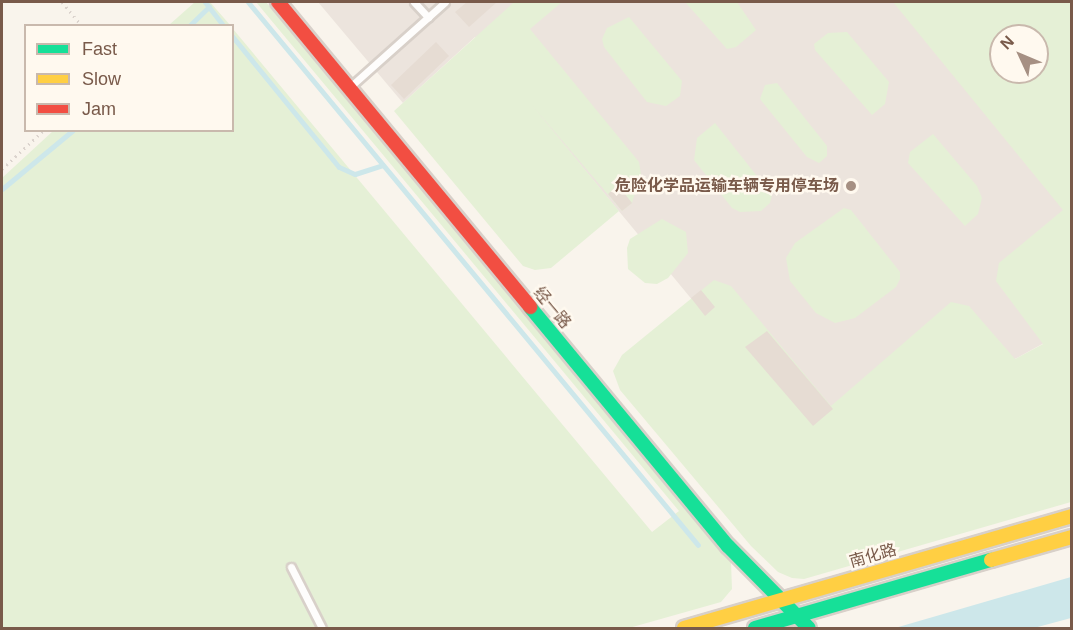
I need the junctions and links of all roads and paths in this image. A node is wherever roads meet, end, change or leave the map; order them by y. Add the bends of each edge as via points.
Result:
1 (62, 2) edge
2 (278, 2) edge
3 (414, 2) edge
4 (445, 2) edge
5 (428, 17) junction
6 (80, 24) edge
7 (349, 88) junction
8 (42, 132) edge
9 (2, 169) edge
10 (1071, 516) edge
11 (1071, 537) edge
12 (291, 567) dead end
13 (781, 600) junction
14 (797, 616) junction
15 (322, 628) edge
16 (684, 628) edge
17 (755, 628) edge
18 (809, 628) edge

1 - 6 path
2 - 7 street, 经一路
3 - 5 lane
4 - 5 lane
5 - 7 lane
7 - 13 street, 经一路 via 728,546
8 - 9 path
10 - 13 street, 南化路
11 - 14 street
12 - 15 lane
13 - 14 street, 经一路
13 - 16 street, 南化路
14 - 17 street
14 - 18 street, 经一路

